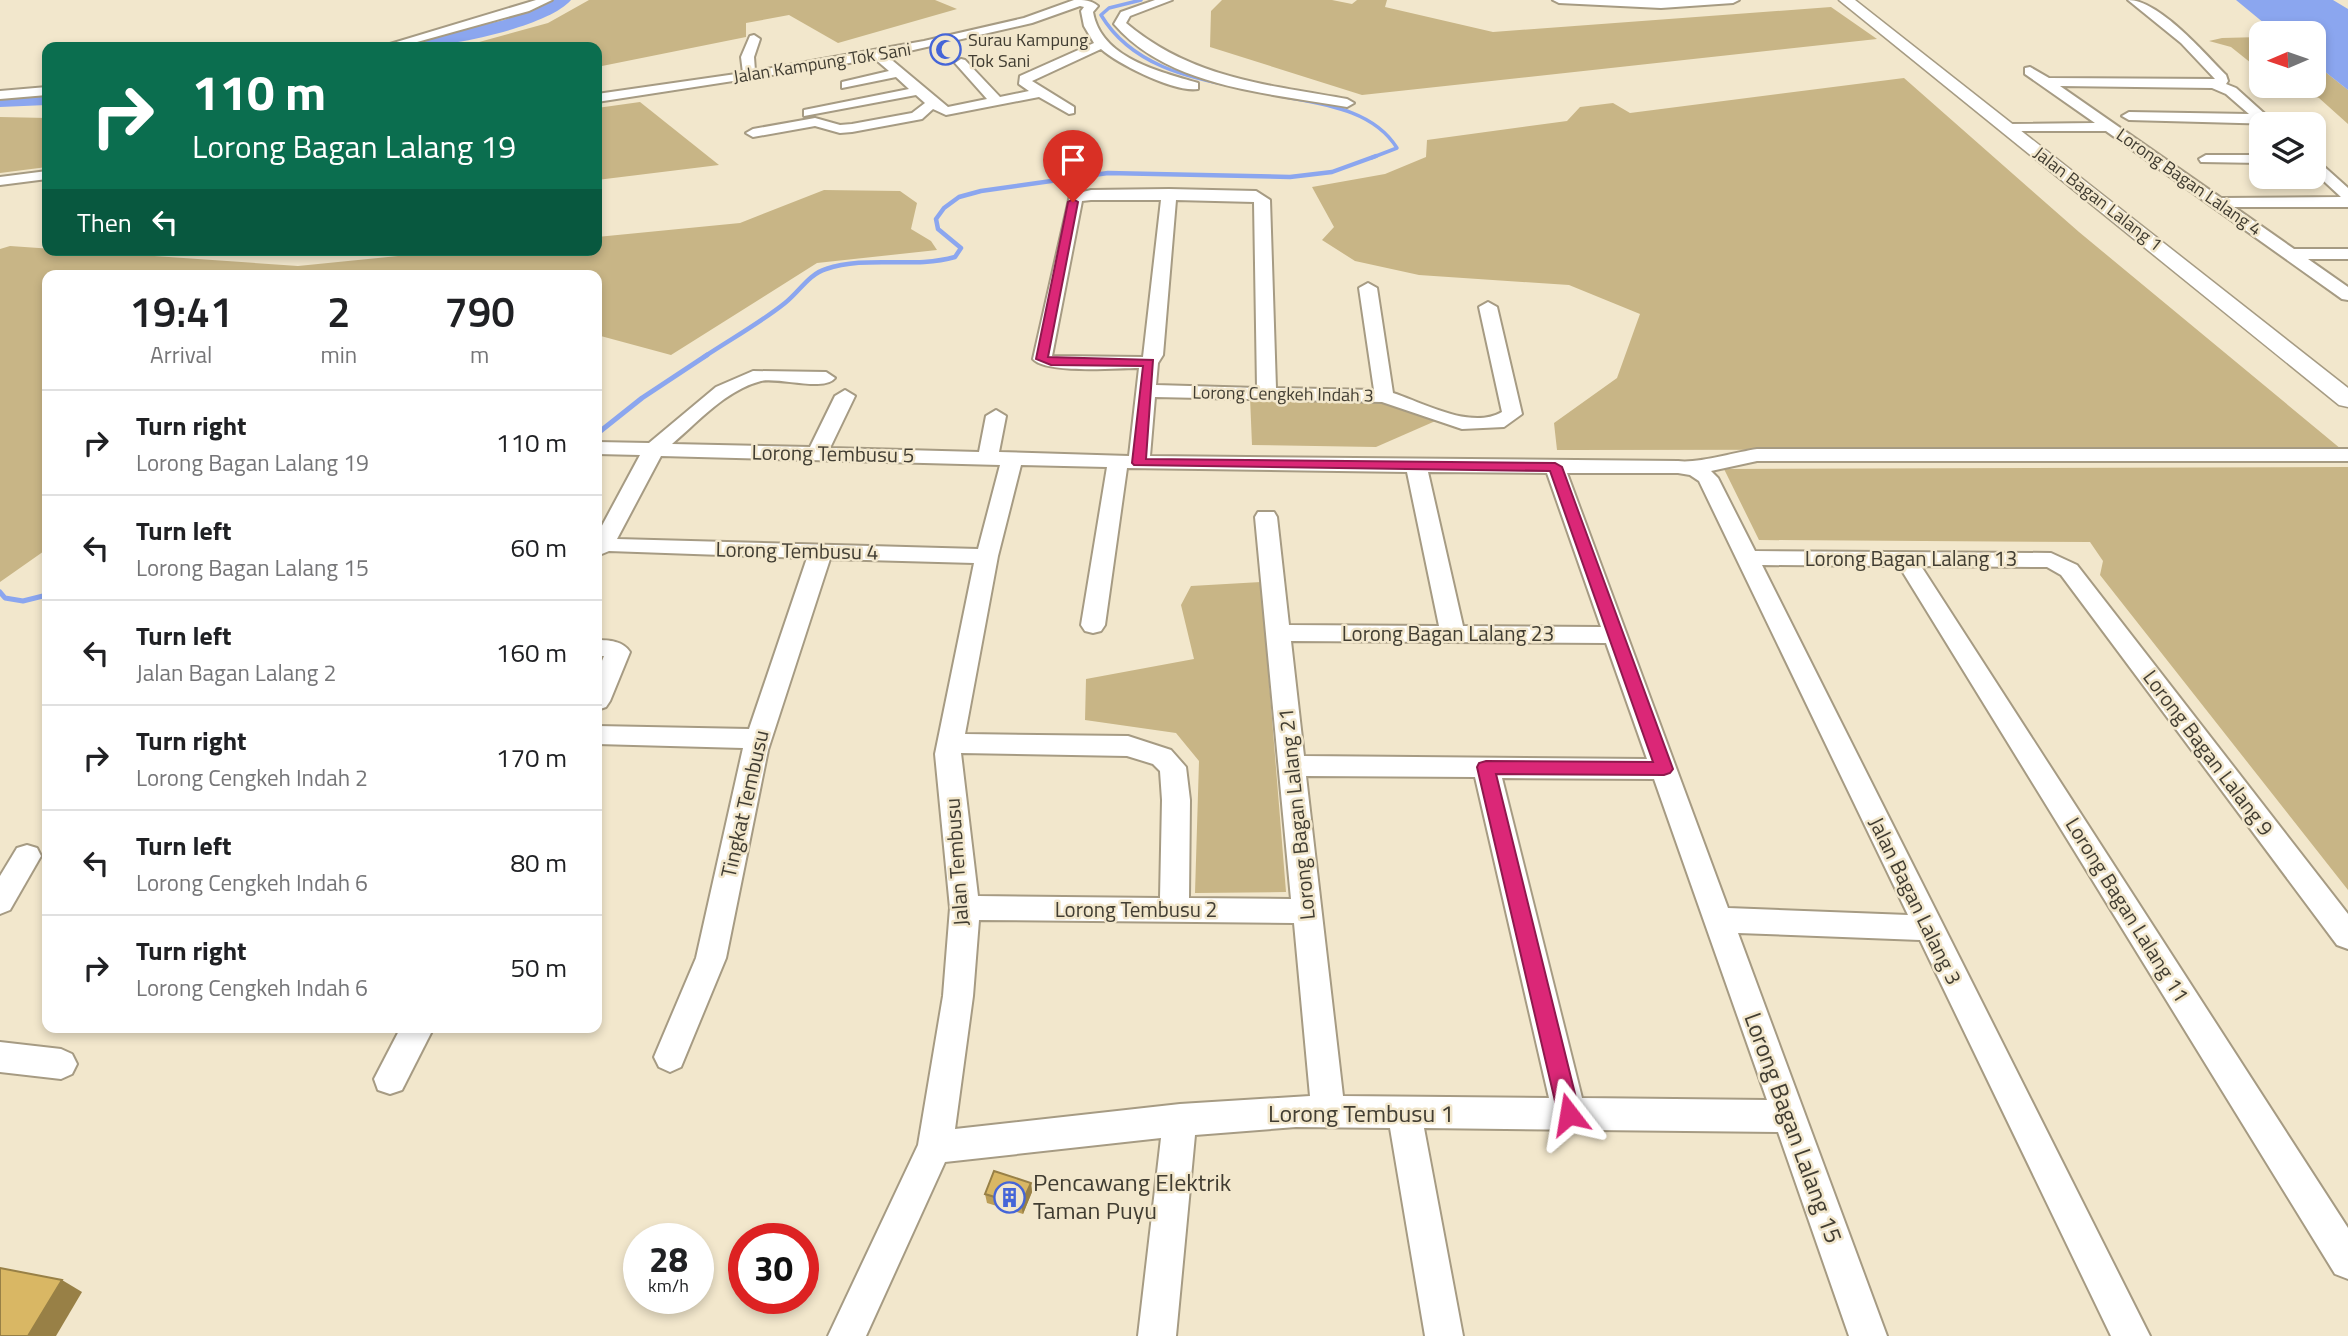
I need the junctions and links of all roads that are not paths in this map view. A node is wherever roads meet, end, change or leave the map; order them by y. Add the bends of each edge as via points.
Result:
1 (546, 0) edge
2 (1166, 0) edge
3 (1559, 0) edge
4 (1733, 0) edge
5 (1846, 0) edge
6 (2134, 0) edge
7 (1081, 1) edge
8 (754, 39) dead end
9 (404, 42) edge
10 (1102, 44) junction
11 (879, 56) junction
12 (961, 63) dead end
13 (2030, 71) dead end
14 (898, 74) junction
15 (750, 75) junction
16 (2047, 82) junction
17 (2214, 83) junction
18 (847, 85) dead end
19 (1193, 86) dead end
20 (42, 91) edge
21 (918, 91) junction
22 (1041, 93) junction
23 (0, 95) edge
24 (602, 97) edge
25 (997, 102) junction
26 (1347, 103) dead end
27 (934, 104) junction
28 (1069, 110) dead end
29 (2256, 112) edge
30 (809, 113) dead end
31 (2130, 116) dead end
32 (2249, 120) edge
33 (2109, 127) junction
34 (2009, 128) junction
35 (753, 133) dead end
36 (2206, 159) dead end
37 (2249, 159) edge
38 (42, 176) edge
39 (2326, 176) edge
40 (0, 181) edge
41 (1169, 194) junction
42 (2348, 196) edge
43 (2348, 202) edge
44 (2219, 203) junction
45 (2292, 254) junction
46 (2348, 254) edge
47 (1368, 288) dead end
48 (2348, 295) edge
49 (1488, 307) dead end
50 (1149, 363) junction
51 (825, 378) dead end
52 (1147, 391) junction
53 (1267, 394) junction
54 (845, 396) dead end
55 (1384, 396) junction
56 (2348, 400) edge
57 (996, 416) dead end
58 (602, 448) edge
59 (654, 450) junction
60 (817, 454) junction
61 (2348, 455) edge
62 (1000, 458) junction
63 (1128, 462) junction
64 (1416, 466) junction
65 (1555, 467) junction
66 (1696, 470) junction
67 (1266, 517) dead end
68 (602, 546) edge
69 (821, 551) junction
70 (987, 556) junction
71 (1749, 558) junction
72 (1906, 560) junction
73 (2068, 570) joint
74 (1094, 625) dead end
75 (1279, 633) junction
76 (1453, 634) junction
77 (1617, 635) junction
78 (607, 650) edge
79 (602, 676) edge
80 (602, 735) edge
81 (758, 740) junction
82 (950, 743) junction
83 (1292, 766) junction
84 (1486, 767) junction
85 (1664, 769) junction
86 (27, 856) dead end
87 (0, 902) edge
88 (965, 908) junction
89 (1174, 910) junction
90 (1307, 911) junction
91 (1720, 920) junction
92 (1928, 928) junction
93 (2348, 936) edge
94 (415, 1033) edge
95 (0, 1057) edge
96 (670, 1057) dead end
97 (61, 1064) dead end
98 (390, 1079) dead end
99 (1328, 1111) junction
100 (1404, 1112) junction
101 (1569, 1114) junction
102 (1788, 1116) junction
103 (1180, 1120) junction
104 (935, 1147) junction
105 (2348, 1261) edge
106 (847, 1336) edge
107 (1157, 1336) edge
108 (1444, 1336) edge
109 (1868, 1336) edge
110 (2131, 1336) edge

1 - 9 street
2 - 26 street via 1125,14 1120,24 1144,46 1202,72
3 - 4 street via 1661,5
5 - 34 main road, Jalan Bagan Lalang 1
6 - 17 street via 2185,40 2221,78
7 - 10 street via 1092,6 1087,19
7 - 11 street, Jalan Kampung Tok Sani via 995,29
8 - 15 street via 747,57
10 - 19 street via 1150,72
10 - 22 street via 1028,75 1026,84
11 - 14 street
11 - 15 street, Jalan Kampung Tok Sani
12 - 25 street
13 - 16 street, Lorong Bagan Lalang 4
14 - 18 street
14 - 21 street
15 - 24 street, Jalan Kampung Tok Sani
16 - 17 street
16 - 33 street, Lorong Bagan Lalang 4
17 - 29 street
20 - 23 street
21 - 27 street
21 - 30 street
22 - 25 street
22 - 28 street
25 - 27 street via 946,111
27 - 35 street via 917,116 852,128 815,122
31 - 32 street
33 - 34 street
33 - 44 street, Lorong Bagan Lalang 4
34 - 56 main road, Jalan Bagan Lalang 1
36 - 37 street
38 - 40 street
39 - 42 street
41 - 50 street via 1154,355
41 - 50 street via 1079,195 1073,202 1042,359
41 - 53 street via 1256,195 1262,200
43 - 44 street
44 - 45 street, Lorong Bagan Lalang 4
45 - 46 street
45 - 48 street, Lorong Bagan Lalang 4
47 - 55 street
49 - 55 street, Lorong Cengkeh Indah 3 via 1512,415 1497,423 1462,423
50 - 52 street
51 - 59 street via 760,375 723,391
52 - 53 street, Lorong Cengkeh Indah 3
52 - 63 street
53 - 55 street, Lorong Cengkeh Indah 3
54 - 60 street
57 - 62 street, Jalan Tembusu
58 - 59 street, Lorong Tembusu 5
59 - 60 street, Lorong Tembusu 5
59 - 68 street
60 - 62 street, Lorong Tembusu 5
61 - 66 street via 1757,456 1712,462
62 - 63 street, Lorong Tembusu 5
62 - 70 street, Jalan Tembusu
63 - 64 street, Lorong Tembusu 5
63 - 74 street
64 - 65 street, Lorong Tembusu 5
64 - 76 street
65 - 66 street, Lorong Tembusu 5
65 - 77 street, Lorong Bagan Lalang 15
66 - 71 street, Jalan Bagan Lalang 3 via 1708,478
67 - 75 street, Lorong Bagan Lalang 21
68 - 69 street, Lorong Tembusu 4
69 - 70 street, Lorong Tembusu 4
69 - 81 street, Tingkat Tembusu
70 - 82 street, Jalan Tembusu
71 - 72 street, Lorong Bagan Lalang 13
71 - 92 street, Jalan Bagan Lalang 3
72 - 73 street, Lorong Bagan Lalang 13 via 2051,560
72 - 105 street, Lorong Bagan Lalang 11
73 - 93 street, Lorong Bagan Lalang 9
75 - 76 street, Lorong Bagan Lalang 23
75 - 83 street, Lorong Bagan Lalang 21
76 - 77 street, Lorong Bagan Lalang 23
77 - 85 street, Lorong Bagan Lalang 15
78 - 79 street
80 - 81 street
81 - 96 street, Tingkat Tembusu via 711,958
82 - 88 street, Jalan Tembusu
82 - 89 street via 1128,746 1162,757 1172,768 1176,800
83 - 84 street
83 - 90 street, Lorong Bagan Lalang 21
84 - 85 street
84 - 101 street
85 - 91 street, Lorong Bagan Lalang 15
86 - 87 street
88 - 89 street, Lorong Tembusu 2
88 - 104 street, Jalan Tembusu via 958,996
89 - 90 street, Lorong Tembusu 2
90 - 99 street, Lorong Bagan Lalang 21
91 - 92 street
91 - 102 street, Lorong Bagan Lalang 15
92 - 110 street, Jalan Bagan Lalang 3
94 - 98 street
95 - 97 street
99 - 100 street, Lorong Tembusu 1
99 - 103 street, Lorong Tembusu 1
100 - 101 street, Lorong Tembusu 1
100 - 108 street
101 - 102 street, Lorong Tembusu 1
102 - 109 street, Lorong Bagan Lalang 15
103 - 104 street, Lorong Tembusu 1
103 - 107 street
104 - 106 street, Jalan Tembusu

